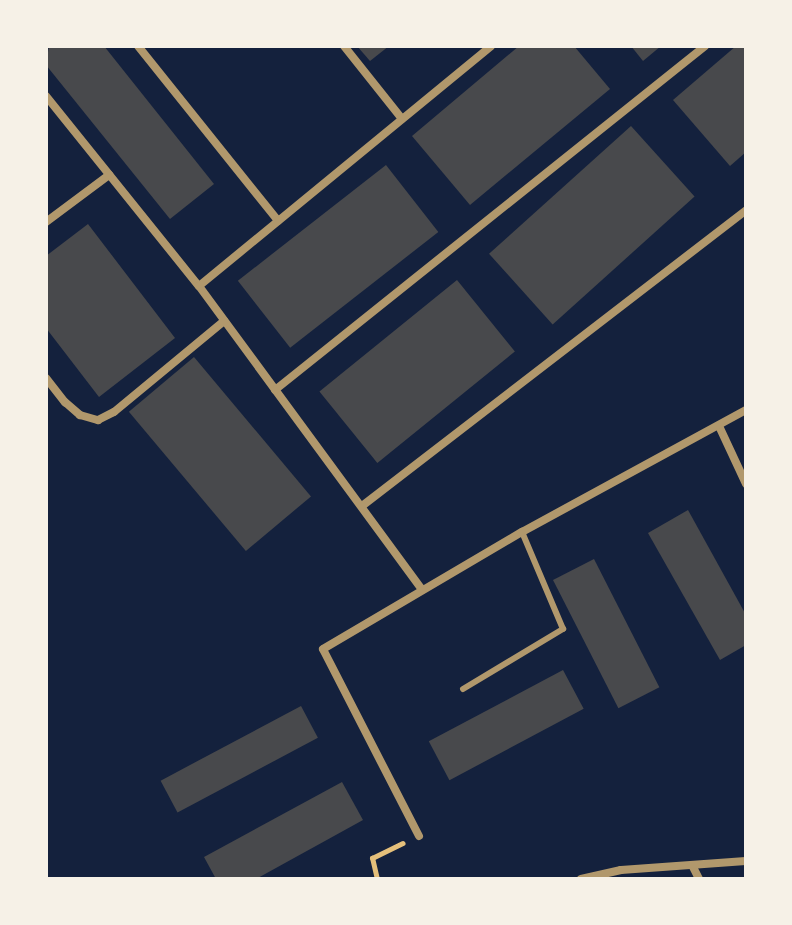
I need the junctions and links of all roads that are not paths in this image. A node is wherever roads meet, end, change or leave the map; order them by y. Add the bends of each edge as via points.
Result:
1 (138, 46) edge
2 (344, 46) edge
3 (491, 46) edge
4 (705, 46) edge
5 (46, 96) edge
6 (402, 119) junction
7 (109, 175) junction
8 (746, 210) edge
9 (278, 221) junction
10 (46, 222) edge
11 (199, 286) junction
12 (224, 321) junction
13 (46, 378) edge
14 (275, 390) junction
15 (746, 410) edge
16 (719, 426) junction
17 (746, 484) edge
18 (362, 506) junction
19 (522, 532) junction
20 (422, 590) junction
21 (463, 689) dead end
22 (419, 836) road end
23 (746, 861) edge
24 (693, 867) junction
25 (581, 879) edge
26 (699, 879) edge

1 - 9 street
2 - 6 street
3 - 6 street
4 - 14 street
5 - 7 street
6 - 9 street
7 - 10 street
7 - 11 street
8 - 18 street
9 - 11 street
11 - 12 street
12 - 13 street via 98,420 80,415
12 - 14 street
14 - 18 street
15 - 16 street
16 - 17 street
16 - 19 street
18 - 20 street
19 - 20 street
19 - 21 lane via 563,629
20 - 22 street via 323,649
23 - 24 street
24 - 25 street via 621,870
24 - 26 street

